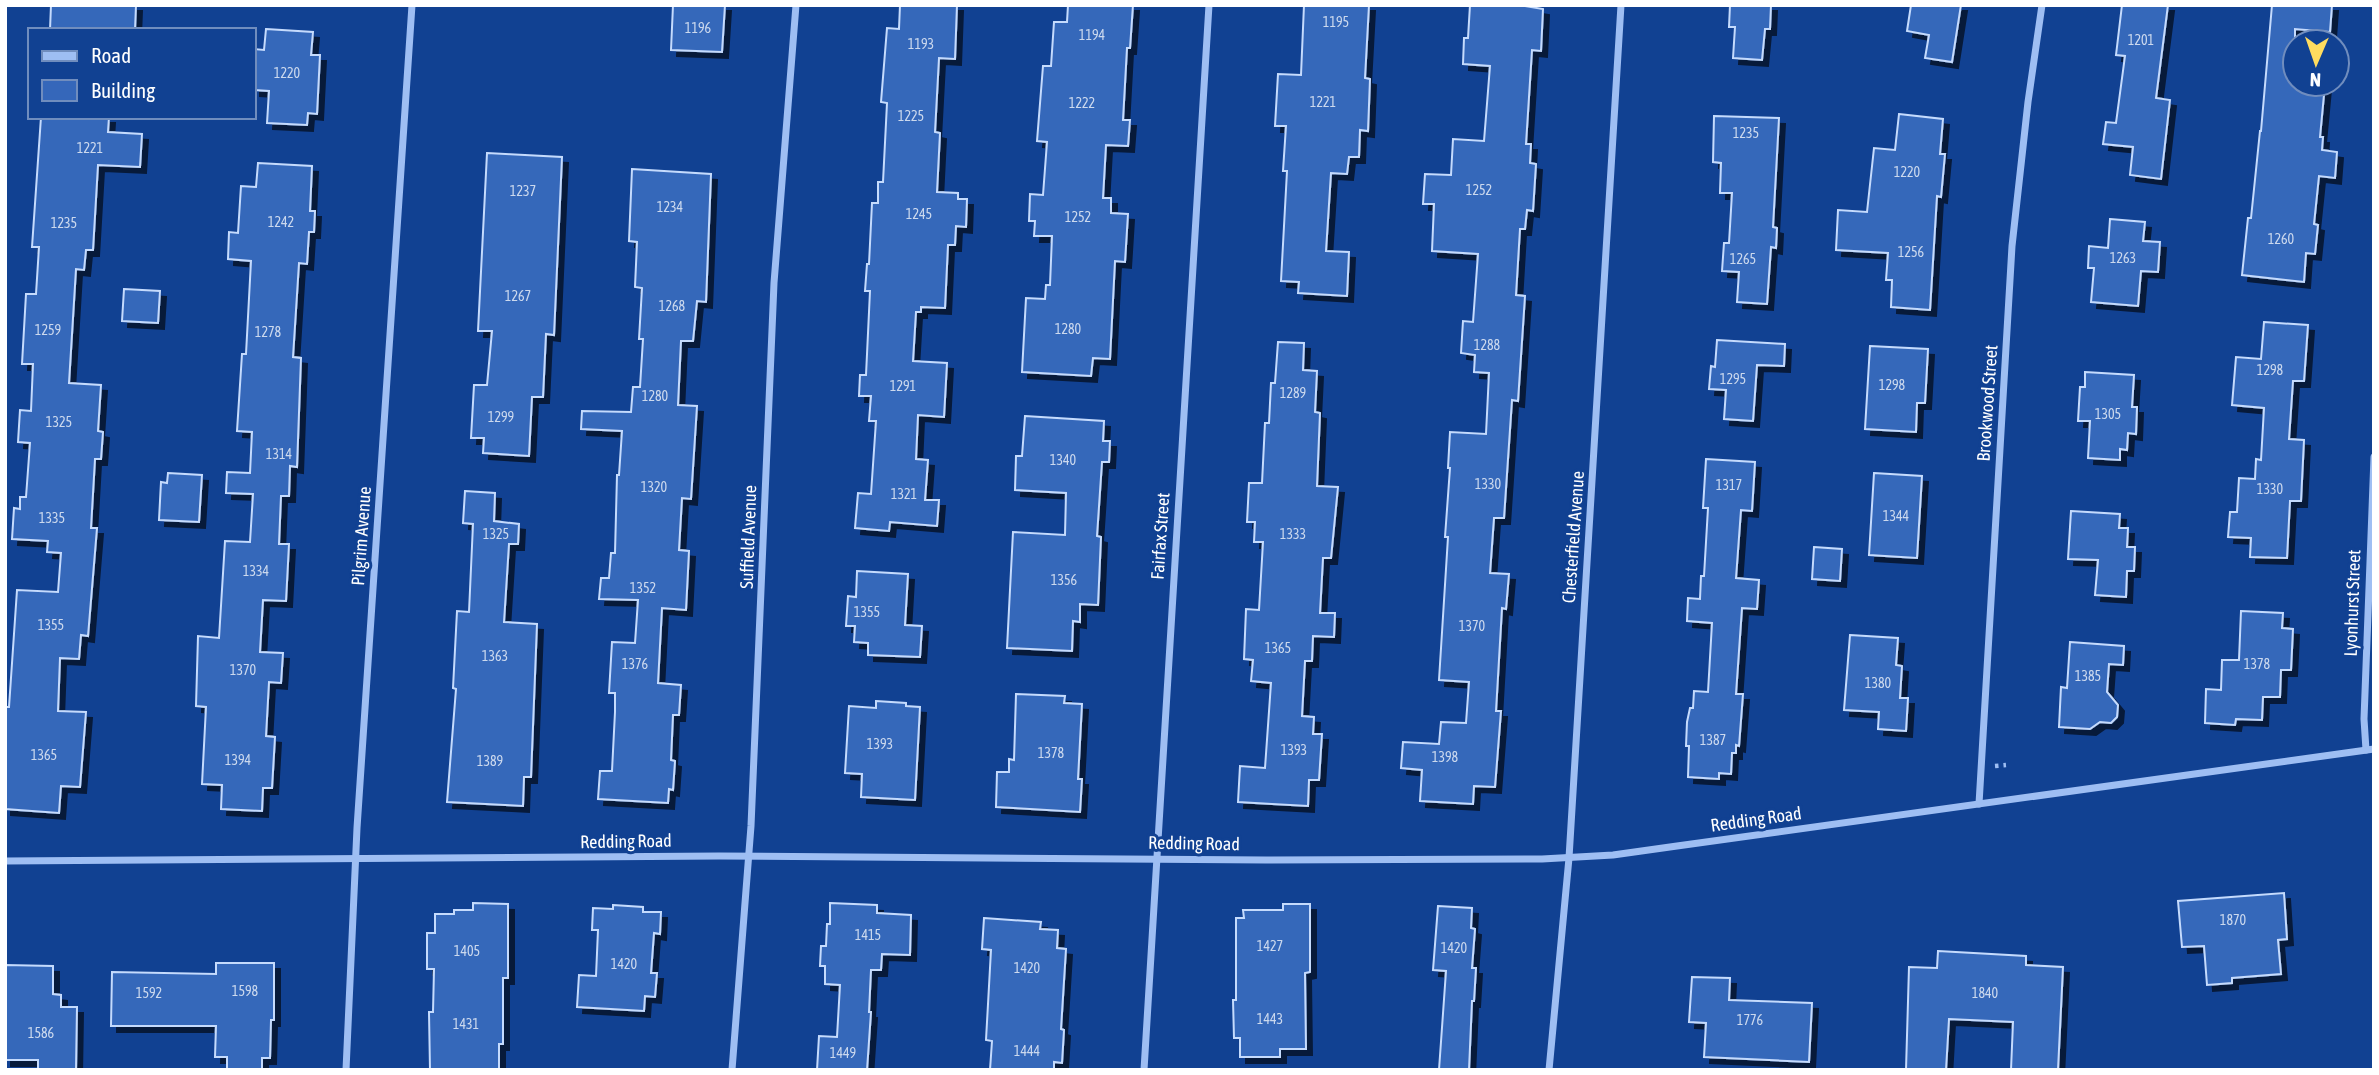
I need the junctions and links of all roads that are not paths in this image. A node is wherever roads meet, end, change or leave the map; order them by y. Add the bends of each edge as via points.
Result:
1 (412, 5) edge
2 (796, 5) edge
3 (1209, 5) edge
4 (1621, 5) edge
5 (2042, 5) edge
6 (2374, 457) edge
7 (2370, 750) edge
8 (1979, 804) junction
9 (748, 856) junction
10 (1157, 858) junction
11 (1569, 858) junction
12 (356, 859) junction
13 (5, 860) edge
14 (346, 1070) edge
15 (732, 1070) edge
16 (1144, 1070) edge
17 (1549, 1070) edge

1 - 12 street, Pilgrim Avenue
2 - 9 street, Suffield Avenue via 774,283
3 - 10 street, Fairfax Street
4 - 11 street, Chesterfield Avenue
5 - 8 street, Brookwood Street via 2012,246
6 - 7 street, Lyonhurst Street via 2364,705
7 - 8 street, Redding Road
8 - 11 street, Redding Road
9 - 10 street, Redding Road
9 - 12 street, Redding Road
9 - 15 street, Suffield Avenue
10 - 11 street, Redding Road
10 - 16 street, Fairfax Street
11 - 17 street, Chesterfield Avenue
12 - 13 street, Redding Road
12 - 14 street, Pilgrim Avenue

